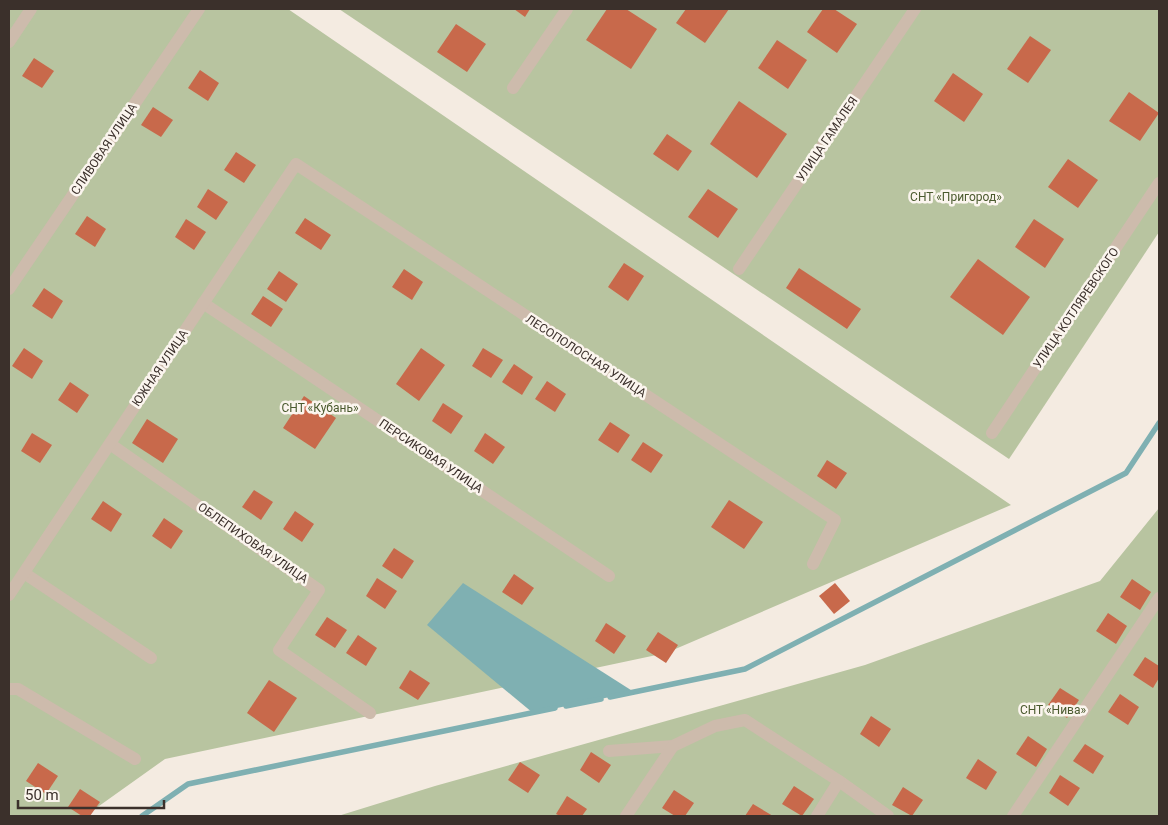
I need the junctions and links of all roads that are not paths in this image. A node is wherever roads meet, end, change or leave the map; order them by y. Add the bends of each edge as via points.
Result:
1 (31, 9) edge
2 (199, 9) edge
3 (567, 9) edge
4 (915, 9) edge
5 (9, 42) edge
6 (513, 88) dead end
7 (296, 164) joint
8 (1159, 183) edge
9 (739, 269) dead end
10 (9, 289) edge
11 (203, 303) junction
12 (992, 432) dead end
13 (110, 444) junction
14 (813, 564) dead end
15 (24, 573) junction
16 (609, 576) dead end
17 (9, 595) edge
18 (1159, 598) edge
19 (151, 658) dead end
20 (9, 689) edge
21 (370, 713) dead end
22 (673, 746) junction
23 (609, 751) dead end
24 (135, 759) dead end
25 (839, 781) junction
26 (626, 816) edge
27 (816, 816) edge
28 (888, 816) edge
29 (1013, 816) edge

1 - 5 street
2 - 10 street, СЛИВОВАЯ УЛИЦА
3 - 6 street
4 - 9 street, УЛИЦА ГАМАЛЕЯ
7 - 11 street, ЮЖНАЯ УЛИЦА
7 - 14 street, ЛЕСОПОЛОСНАЯ УЛИЦА via 835,520
8 - 12 street, УЛИЦА КОТЛЯРЕВСКОГО
11 - 13 street, ЮЖНАЯ УЛИЦА
11 - 16 street, ПЕРСИКОВАЯ УЛИЦА
13 - 15 street, ЮЖНАЯ УЛИЦА
13 - 21 street, ОБЛЕПИХОВАЯ УЛИЦА via 319,590 279,650
15 - 17 street, ЮЖНАЯ УЛИЦА
15 - 19 street
18 - 29 street
20 - 24 street via 18,689
22 - 23 street
22 - 25 street via 715,726 745,720
22 - 26 street
25 - 27 street
25 - 28 street

